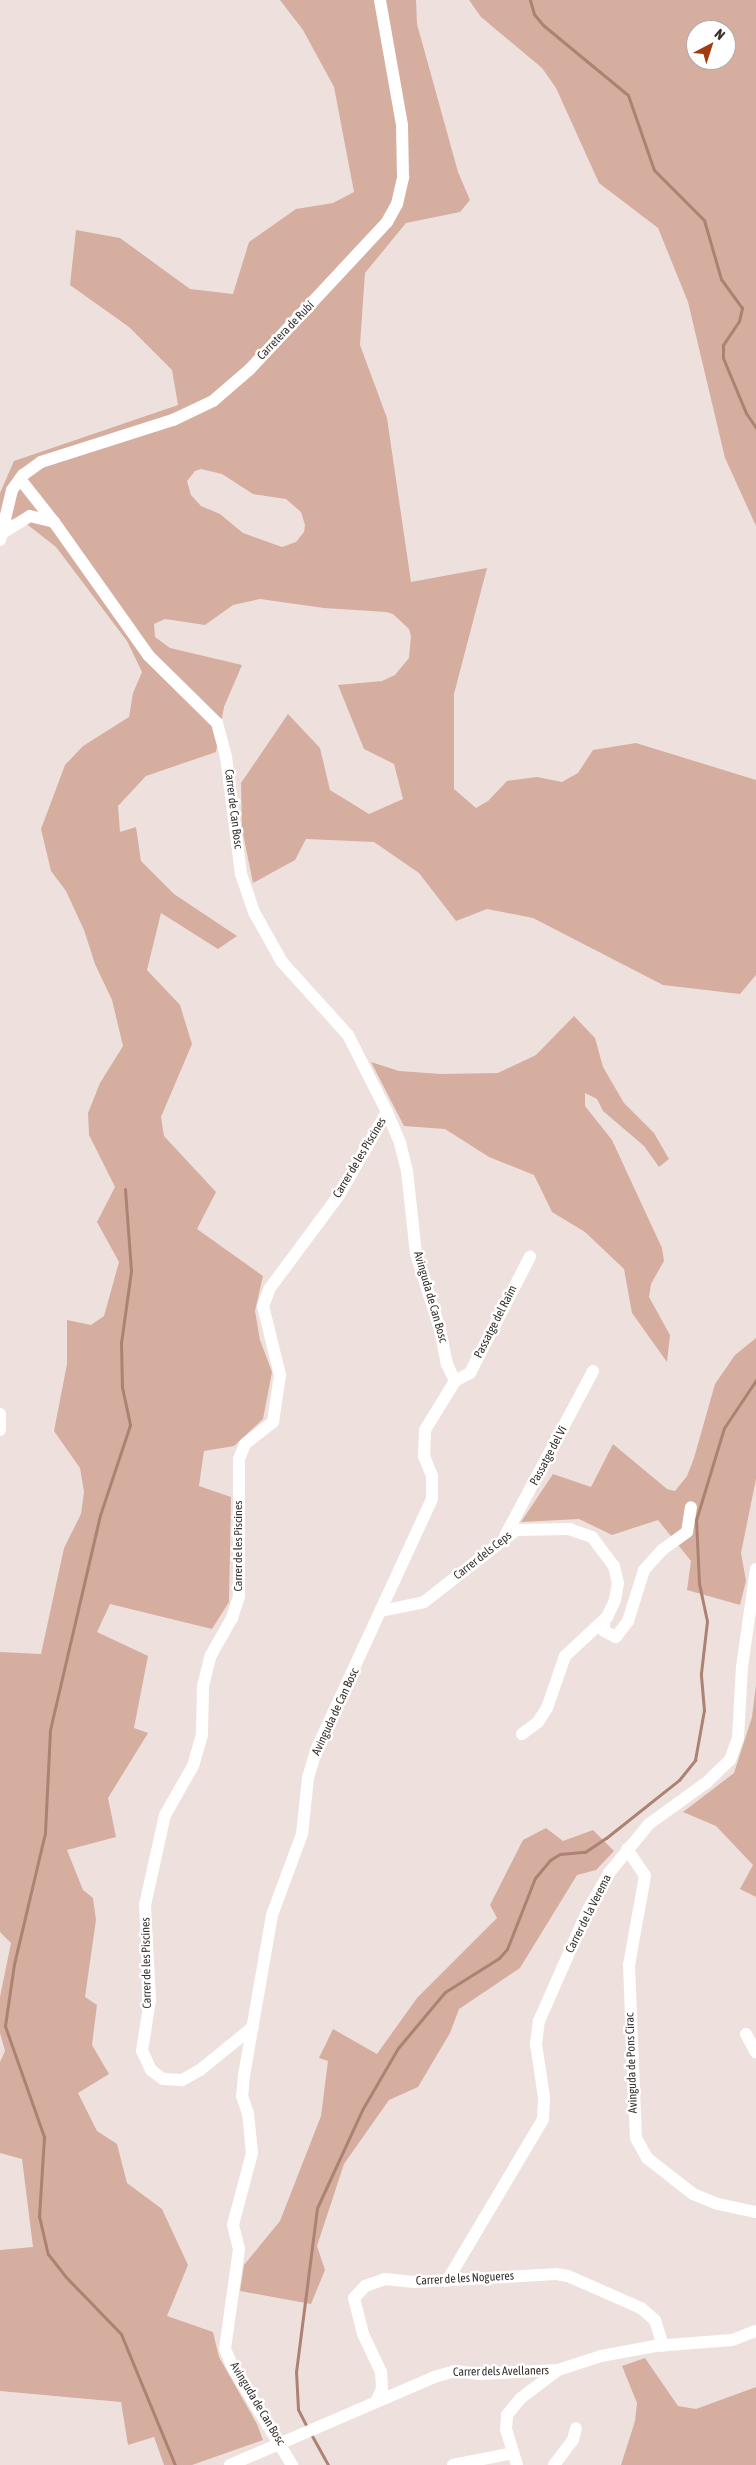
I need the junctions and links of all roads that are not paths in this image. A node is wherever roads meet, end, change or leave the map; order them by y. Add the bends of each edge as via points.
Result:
1 (380, 0) edge
2 (20, 479) junction
3 (24, 495) junction
4 (10, 498) junction
5 (41, 504) junction
6 (26, 514) junction
7 (54, 522) junction
8 (1, 537) edge
9 (387, 1112) junction
10 (530, 1257) dead end
11 (593, 1371) dead end
12 (455, 1381) junction
13 (0, 1414) edge
14 (0, 1430) edge
15 (691, 1507) dead end
16 (502, 1540) junction
17 (756, 1569) edge
18 (382, 1611) junction
19 (604, 1620) junction
20 (522, 1734) dead end
21 (627, 1849) junction
22 (253, 2027) junction
23 (746, 2034) dead end
24 (756, 2053) edge
25 (756, 2212) edge
26 (447, 2281) junction
27 (756, 2331) edge
28 (663, 2346) junction
29 (558, 2370) junction
30 (376, 2402) junction
31 (576, 2428) dead end
32 (281, 2444) junction
33 (515, 2459) edge
34 (230, 2465) edge
35 (292, 2465) edge
36 (453, 2465) edge
37 (554, 2465) edge

1 - 2 street, Carretera de Rubí via 402,125 403,177 397,204 387,222 250,369 213,401 173,420 40,462
2 - 4 street, Carretera de Rubí
2 - 5 street, Carrer de Can Bosc
3 - 4 street, Carrer de Can Bosc
3 - 5 street, Carrer de Can Bosc
3 - 6 street via 30,505
4 - 6 street
4 - 8 street, Carretera de Rubí
5 - 7 street, Carrer de Can Bosc
6 - 7 street
6 - 8 street
7 - 9 street, Carrer de Can Bosc via 148,655 217,723 226,757 241,874 254,912 282,962 348,1035
9 - 12 street, Avinguda de Can Bosc via 400,1143 406,1171 416,1254 440,1329 447,1364
9 - 22 street, Carrer de les Piscines via 339,1195 270,1288 263,1306 280,1375 273,1422 245,1444 239,1459 239,1596 232,1618 211,1655 203,1686 202,1734 193,1766 165,1814 145,1905 150,2000 142,2051 151,2070 172,2082 182,2080 200,2070
10 - 12 street, Passatge del Raïm via 470,1373
11 - 16 street, Passatge del Vi
12 - 18 street, Avinguda de Can Bosc via 425,1430 424,1456 432,1476 432,1499
13 - 14 street
15 - 19 street via 687,1532 662,1550 644,1570 628,1621 616,1637 604,1631
16 - 18 street, Carrer dels Ceps via 424,1602
16 - 19 street, Carrer dels Ceps via 516,1530 569,1529 592,1537 614,1566 618,1583 615,1600
17 - 21 street, Carrer de la Verema via 742,1667 738,1738 730,1760 707,1782 649,1824
18 - 22 street, Avinguda de Can Bosc via 315,1756 308,1778 302,1834 272,1914
19 - 20 street, Carrer dels Ceps via 565,1656 546,1708 538,1722
21 - 25 street, Avinguda de Pons Cirac via 645,1876 629,1965 636,2138 647,2158 693,2194 718,2204
21 - 26 street, Carrer de la Verema via 588,1910 539,2021 536,2044 544,2106 541,2125
22 - 32 street, Avinguda de Can Bosc via 242,2096 248,2114 252,2153 233,2225 239,2249 225,2349 233,2368
23 - 24 street
26 - 28 street, Carrer de les Nogueres via 568,2276 641,2308 655,2320
26 - 30 street, Carrer de les Nogueres via 385,2279 365,2286 354,2298 363,2334 381,2372 382,2389
27 - 28 street, Carrer dels Avellaners via 732,2340
28 - 29 street, Carrer dels Avellaners via 601,2356
29 - 30 street, Carrer dels Avellaners via 480,2374 455,2371 434,2376
29 - 33 street via 521,2398 508,2415 506,2430
30 - 32 street, Carrer dels Avellaners
31 - 37 street via 573,2440
32 - 34 street, Carrer dels Avellaners
32 - 35 street, Avinguda de Can Bosc
33 - 36 street

